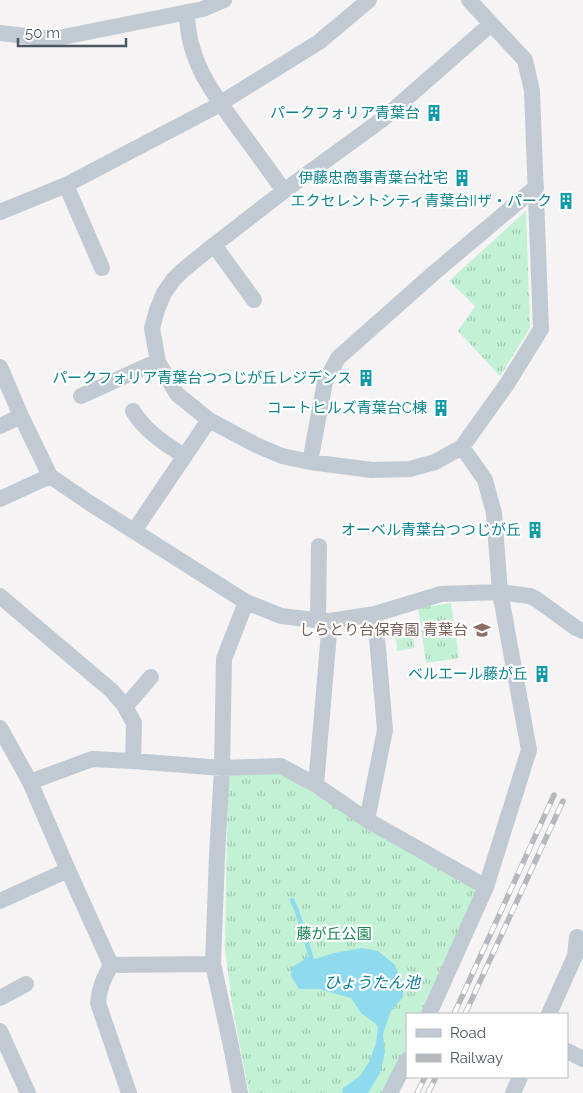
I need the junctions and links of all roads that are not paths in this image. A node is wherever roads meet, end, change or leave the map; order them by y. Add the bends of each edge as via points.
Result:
1 (224, 0) edge
2 (369, 0) edge
3 (469, 0) edge
4 (187, 12) junction
5 (491, 24) junction
6 (0, 33) edge
7 (220, 103) junction
8 (66, 185) junction
9 (536, 186) junction
10 (284, 191) junction
11 (0, 212) edge
12 (214, 245) junction
13 (102, 268) dead end
14 (254, 300) dead end
15 (158, 361) junction
16 (0, 367) edge
17 (81, 396) dead end
18 (133, 411) dead end
19 (21, 416) junction
20 (209, 420) junction
21 (0, 426) edge
22 (462, 447) junction
23 (185, 456) junction
24 (310, 462) junction
25 (50, 476) junction
26 (0, 498) edge
27 (134, 531) junction
28 (319, 546) dead end
29 (500, 592) junction
30 (0, 596) edge
31 (246, 602) junction
32 (375, 614) junction
33 (324, 620) junction
34 (583, 631) edge
35 (151, 677) dead end
36 (125, 708) junction
37 (0, 728) edge
38 (133, 761) junction
39 (222, 768) junction
40 (30, 782) junction
41 (316, 785) junction
42 (366, 820) junction
43 (68, 870) junction
44 (486, 887) junction
45 (0, 901) edge
46 (577, 937) dead end
47 (213, 964) junction
48 (111, 965) junction
49 (26, 984) dead end
50 (0, 998) edge
51 (429, 1013) edge
52 (549, 1013) edge
53 (0, 1031) edge
54 (568, 1052) edge
55 (583, 1059) edge
56 (406, 1062) edge
57 (520, 1078) edge
58 (28, 1093) edge
59 (129, 1093) edge
60 (240, 1093) edge
61 (390, 1093) edge
62 (513, 1093) edge

1 - 4 street
2 - 7 street via 319,42
3 - 5 street
4 - 6 street via 53,39
4 - 7 street via 195,58
5 - 9 street via 525,60 532,91
5 - 10 street via 384,118
7 - 8 street
7 - 10 street
8 - 11 street
8 - 13 street
9 - 22 street via 541,329
9 - 24 street via 338,358 325,382
10 - 12 street
12 - 14 street
12 - 15 street via 182,271 164,293 152,328
15 - 17 street
15 - 20 street via 177,394
16 - 19 street
18 - 23 street via 156,436
19 - 21 street
19 - 25 street
20 - 23 street
20 - 24 street via 282,456
22 - 24 street via 435,462 410,469 372,470
22 - 29 street via 485,480 494,513
23 - 27 street
25 - 26 street
25 - 27 street
27 - 31 street
28 - 33 street
29 - 32 street via 441,594
29 - 34 street via 530,596
29 - 44 street via 529,750
30 - 36 street via 112,690
31 - 33 street via 281,616
31 - 39 street via 224,659
32 - 33 street
32 - 42 street via 385,730
33 - 41 street
35 - 36 street
36 - 38 street via 134,723
37 - 40 street
38 - 39 street
38 - 40 street via 92,759
39 - 41 street via 281,766
39 - 47 street
40 - 43 street
41 - 42 street
42 - 44 street
43 - 45 street
43 - 48 street
44 - 51 street
46 - 52 street via 576,956
47 - 48 street
47 - 60 street
48 - 59 street via 99,991 98,1003
49 - 50 street
53 - 58 street
54 - 55 street
56 - 61 street
57 - 62 street

